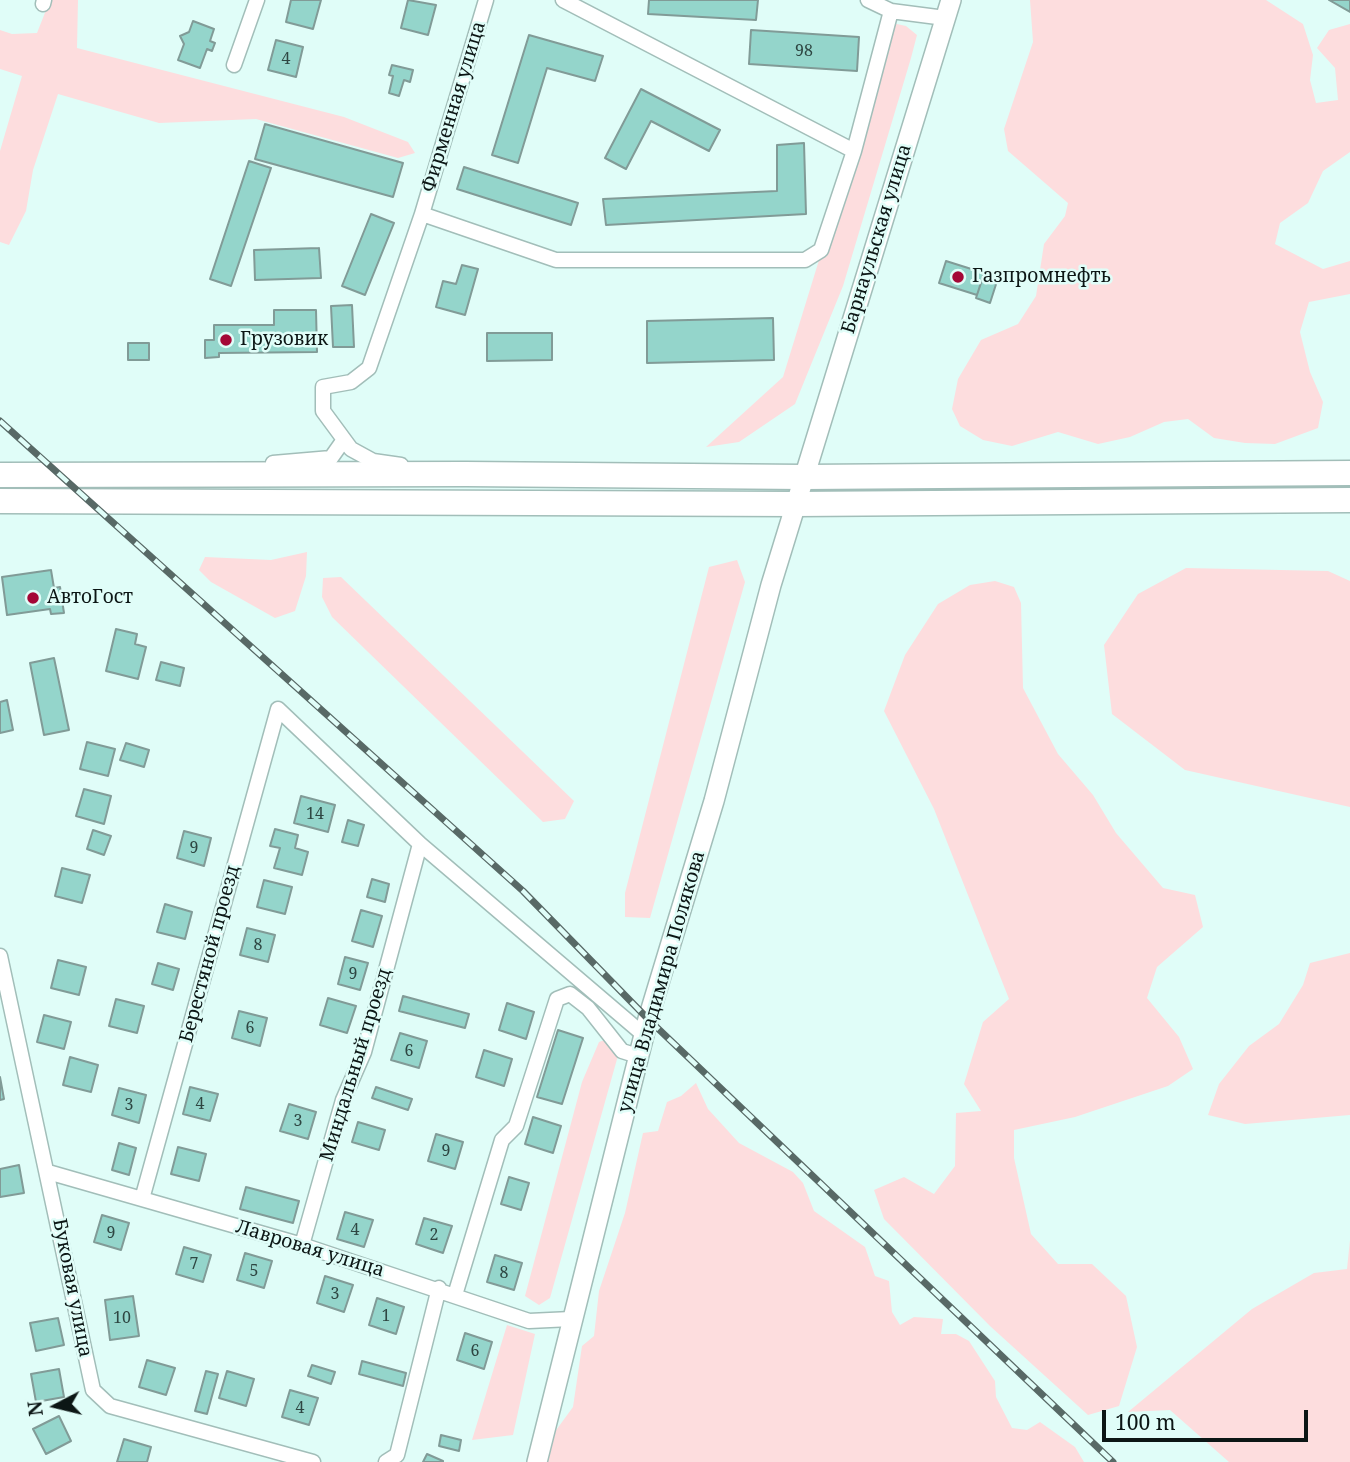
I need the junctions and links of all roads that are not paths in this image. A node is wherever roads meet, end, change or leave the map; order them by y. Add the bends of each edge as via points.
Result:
1 (257, 0) edge
2 (486, 0) edge
3 (563, 0) edge
4 (868, 0) edge
5 (948, 9) edge
6 (891, 11) junction
7 (234, 65) dead end
8 (854, 151) junction
9 (422, 214) junction
10 (343, 441) junction
11 (1350, 473) edge
12 (0, 475) edge
13 (209, 475) junction
14 (428, 475) junction
15 (804, 477) junction
16 (1350, 500) edge
17 (0, 501) edge
18 (796, 504) junction
19 (420, 844) junction
20 (0, 956) edge
21 (644, 1035) junction
22 (638, 1056) junction
23 (48, 1172) junction
24 (142, 1199) junction
25 (302, 1245) junction
26 (439, 1288) junction
27 (455, 1295) junction
28 (570, 1320) junction
29 (313, 1462) edge
30 (386, 1462) edge
31 (537, 1462) edge

1 - 7 street
2 - 9 street, Фирменная улица
3 - 8 street
4 - 6 street
5 - 6 street
5 - 15 street, Барнаульская улица
6 - 8 street
8 - 9 street via 821,250 805,260 556,260
9 - 10 street, Фирменная улица via 369,368 351,382 323,387 323,411
10 - 13 street via 331,458 259,464
10 - 14 street via 360,456
11 - 15 highway
12 - 13 highway
13 - 14 highway
14 - 15 highway
15 - 18 street, Барнаульская улица
16 - 18 highway
17 - 18 highway
18 - 21 street, улица Владимира Полякова
19 - 21 street
19 - 24 street, Берестяной проезд via 278,709
19 - 25 street, Миндальный проезд via 364,1052 343,1100
20 - 23 street, Буковая улица
21 - 22 street, улица Владимира Полякова
22 - 27 street via 622,1051 588,1008 570,995 556,999 516,1126 502,1140
22 - 28 street, улица Владимира Полякова
23 - 24 street, Лавровая улица
23 - 29 street, Буковая улица via 93,1391 110,1406
24 - 25 street, Лавровая улица
25 - 26 street, Лавровая улица
26 - 27 street, Лавровая улица
26 - 30 street via 397,1455
27 - 28 street, Лавровая улица via 528,1321
28 - 31 street, улица Владимира Полякова

